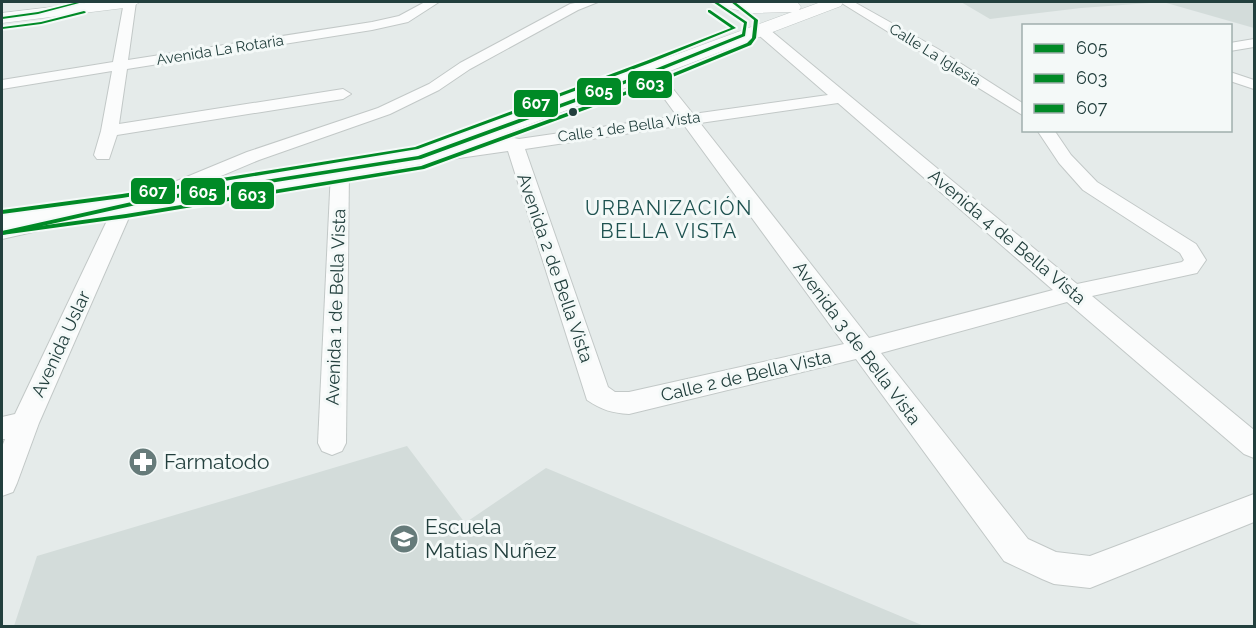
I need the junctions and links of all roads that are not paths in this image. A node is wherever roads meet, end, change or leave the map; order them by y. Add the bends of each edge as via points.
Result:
1 (131, 2) edge
2 (433, 2) edge
3 (592, 2) edge
4 (715, 2) edge
5 (725, 2) edge
6 (801, 2) edge
7 (835, 2) edge
8 (846, 2) edge
9 (2, 18) edge
10 (752, 32) junction
11 (1254, 43) edge
12 (1232, 47) edge
13 (120, 65) junction
14 (652, 72) junction
15 (1232, 77) edge
16 (2, 84) edge
17 (1254, 85) edge
18 (343, 94) dead end
19 (839, 98) junction
20 (1022, 110) edge
21 (689, 118) junction
22 (110, 131) junction
23 (1046, 132) edge
24 (514, 143) junction
25 (103, 155) dead end
26 (419, 158) junction
27 (340, 171) junction
28 (134, 203) junction
29 (2, 223) edge
30 (2, 234) edge
31 (1074, 292) junction
32 (861, 349) junction
33 (597, 393) joint
34 (13, 425) edge
35 (332, 443) dead end
36 (1254, 446) edge
37 (4, 470) edge
38 (1254, 508) edge

1 - 9 main road
1 - 13 street
2 - 13 street, Avenida La Rotaria via 403,19 380,25
3 - 28 street via 574,7 384,111 253,156
4 - 10 main road via 746,23
5 - 6 main road via 767,9
7 - 10 main road
8 - 20 street, Calle La Iglesia via 933,52
10 - 14 main road
10 - 19 street, Avenida 4 de Bella Vista
11 - 12 street
13 - 16 street, Avenida La Rotaria
13 - 22 street
14 - 21 street, Avenida 3 de Bella Vista
14 - 26 main road
15 - 17 street
18 - 22 street
19 - 21 street, Calle 1 de Bella Vista
19 - 31 street, Avenida 4 de Bella Vista
21 - 24 street, Calle 1 de Bella Vista
21 - 32 street, Avenida 3 de Bella Vista
22 - 25 street
23 - 31 street, Calle 2 de Bella Vista via 1090,186 1188,249 1195,260 1189,268
24 - 26 street, Calle 1 de Bella Vista
24 - 33 street, Avenida 2 de Bella Vista
26 - 27 main road
27 - 28 main road
27 - 35 street, Avenida 1 de Bella Vista
28 - 29 main road
28 - 30 street
28 - 34 street, Avenida Uslar
31 - 32 street, Calle 2 de Bella Vista
31 - 36 street, Avenida 4 de Bella Vista
32 - 33 street, Calle 2 de Bella Vista via 629,403 610,402
32 - 38 street, Avenida 3 de Bella Vista via 1016,550 1054,568 1090,572
34 - 37 street, Avenida Uslar

